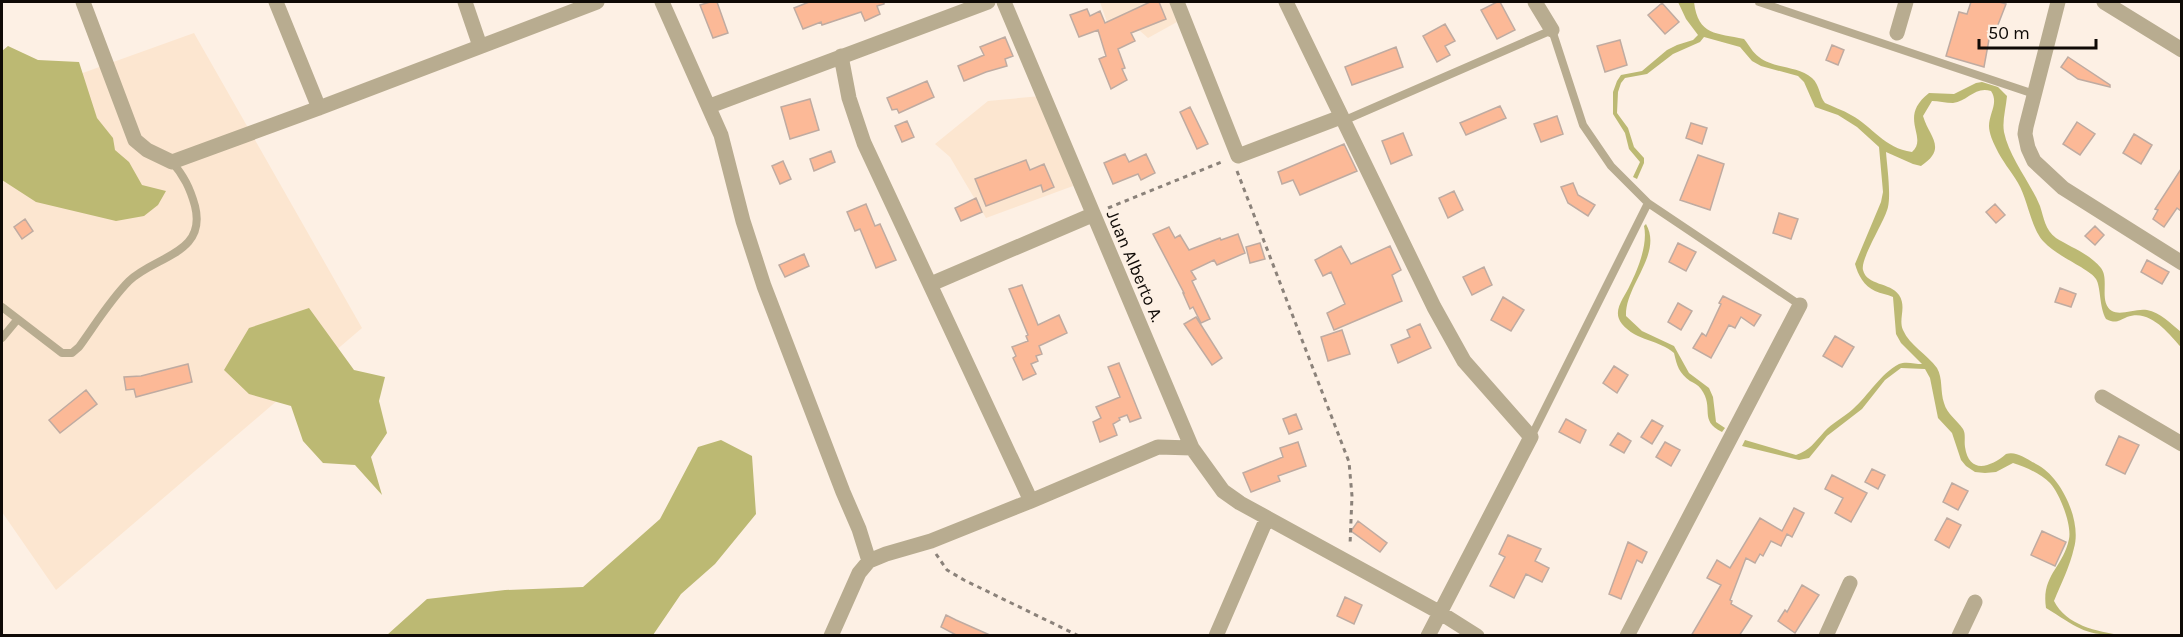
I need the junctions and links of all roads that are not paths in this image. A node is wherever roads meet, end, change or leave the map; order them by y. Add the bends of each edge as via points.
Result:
1 (83, 2) edge
2 (276, 2) edge
3 (465, 2) edge
4 (597, 2) edge
5 (662, 2) edge
6 (988, 2) edge
7 (1004, 2) edge
8 (1177, 2) edge
9 (1286, 2) edge
10 (1535, 2) edge
11 (1759, 2) edge
12 (1906, 2) edge
13 (2058, 2) edge
14 (2104, 2) edge
15 (1552, 30) junction
16 (1897, 33) dead end
17 (480, 46) junction
18 (2181, 50) edge
19 (841, 56) junction
20 (2034, 94) junction
21 (710, 106) junction
22 (318, 108) junction
23 (1342, 119) junction
24 (172, 162) junction
25 (1648, 203) junction
26 (1092, 214) junction
27 (2181, 263) edge
28 (931, 284) junction
29 (1800, 305) joint
30 (2, 307) edge
31 (17, 320) junction
32 (2, 338) edge
33 (2102, 397) dead end
34 (1532, 437) junction
35 (2181, 444) edge
36 (1192, 448) junction
37 (1032, 501) junction
38 (1268, 518) junction
39 (869, 561) junction
40 (1850, 584) dead end
41 (1975, 602) dead end
42 (1439, 612) junction
43 (831, 636) edge
44 (1216, 636) edge
45 (1428, 636) edge
46 (1477, 636) edge
47 (1627, 636) edge
48 (1826, 636) edge
49 (1959, 636) edge

1 - 24 street via 135,140
2 - 22 street
3 - 17 street
4 - 17 street
5 - 21 street
6 - 19 street
7 - 26 street, Juan Alberto A.
8 - 23 street via 1235,157
9 - 23 street
10 - 15 street
11 - 20 lane
12 - 16 street
13 - 20 street
14 - 18 street
15 - 23 lane
15 - 25 lane via 1583,125 1611,166
17 - 22 street
19 - 21 street
19 - 28 street via 849,98 864,142
20 - 27 street via 2025,134 2034,161 2063,188
21 - 39 street via 764,286
22 - 24 street
23 - 34 street via 1464,361
24 - 31 lane via 185,177 196,214 195,233 189,242 130,281 72,352 63,353
25 - 29 lane
25 - 34 lane
26 - 28 street
26 - 36 street, Juan Alberto A.
28 - 37 street
29 - 47 street
30 - 31 lane
31 - 32 lane
33 - 35 street
34 - 42 street
36 - 37 street via 1158,447
36 - 38 street, Juan Alberto A. via 1223,490
37 - 39 street
38 - 42 street, Juan Alberto A.
38 - 44 street
39 - 43 street via 859,573
40 - 48 street
41 - 49 street
42 - 45 street
42 - 46 street, Juan Alberto A.

